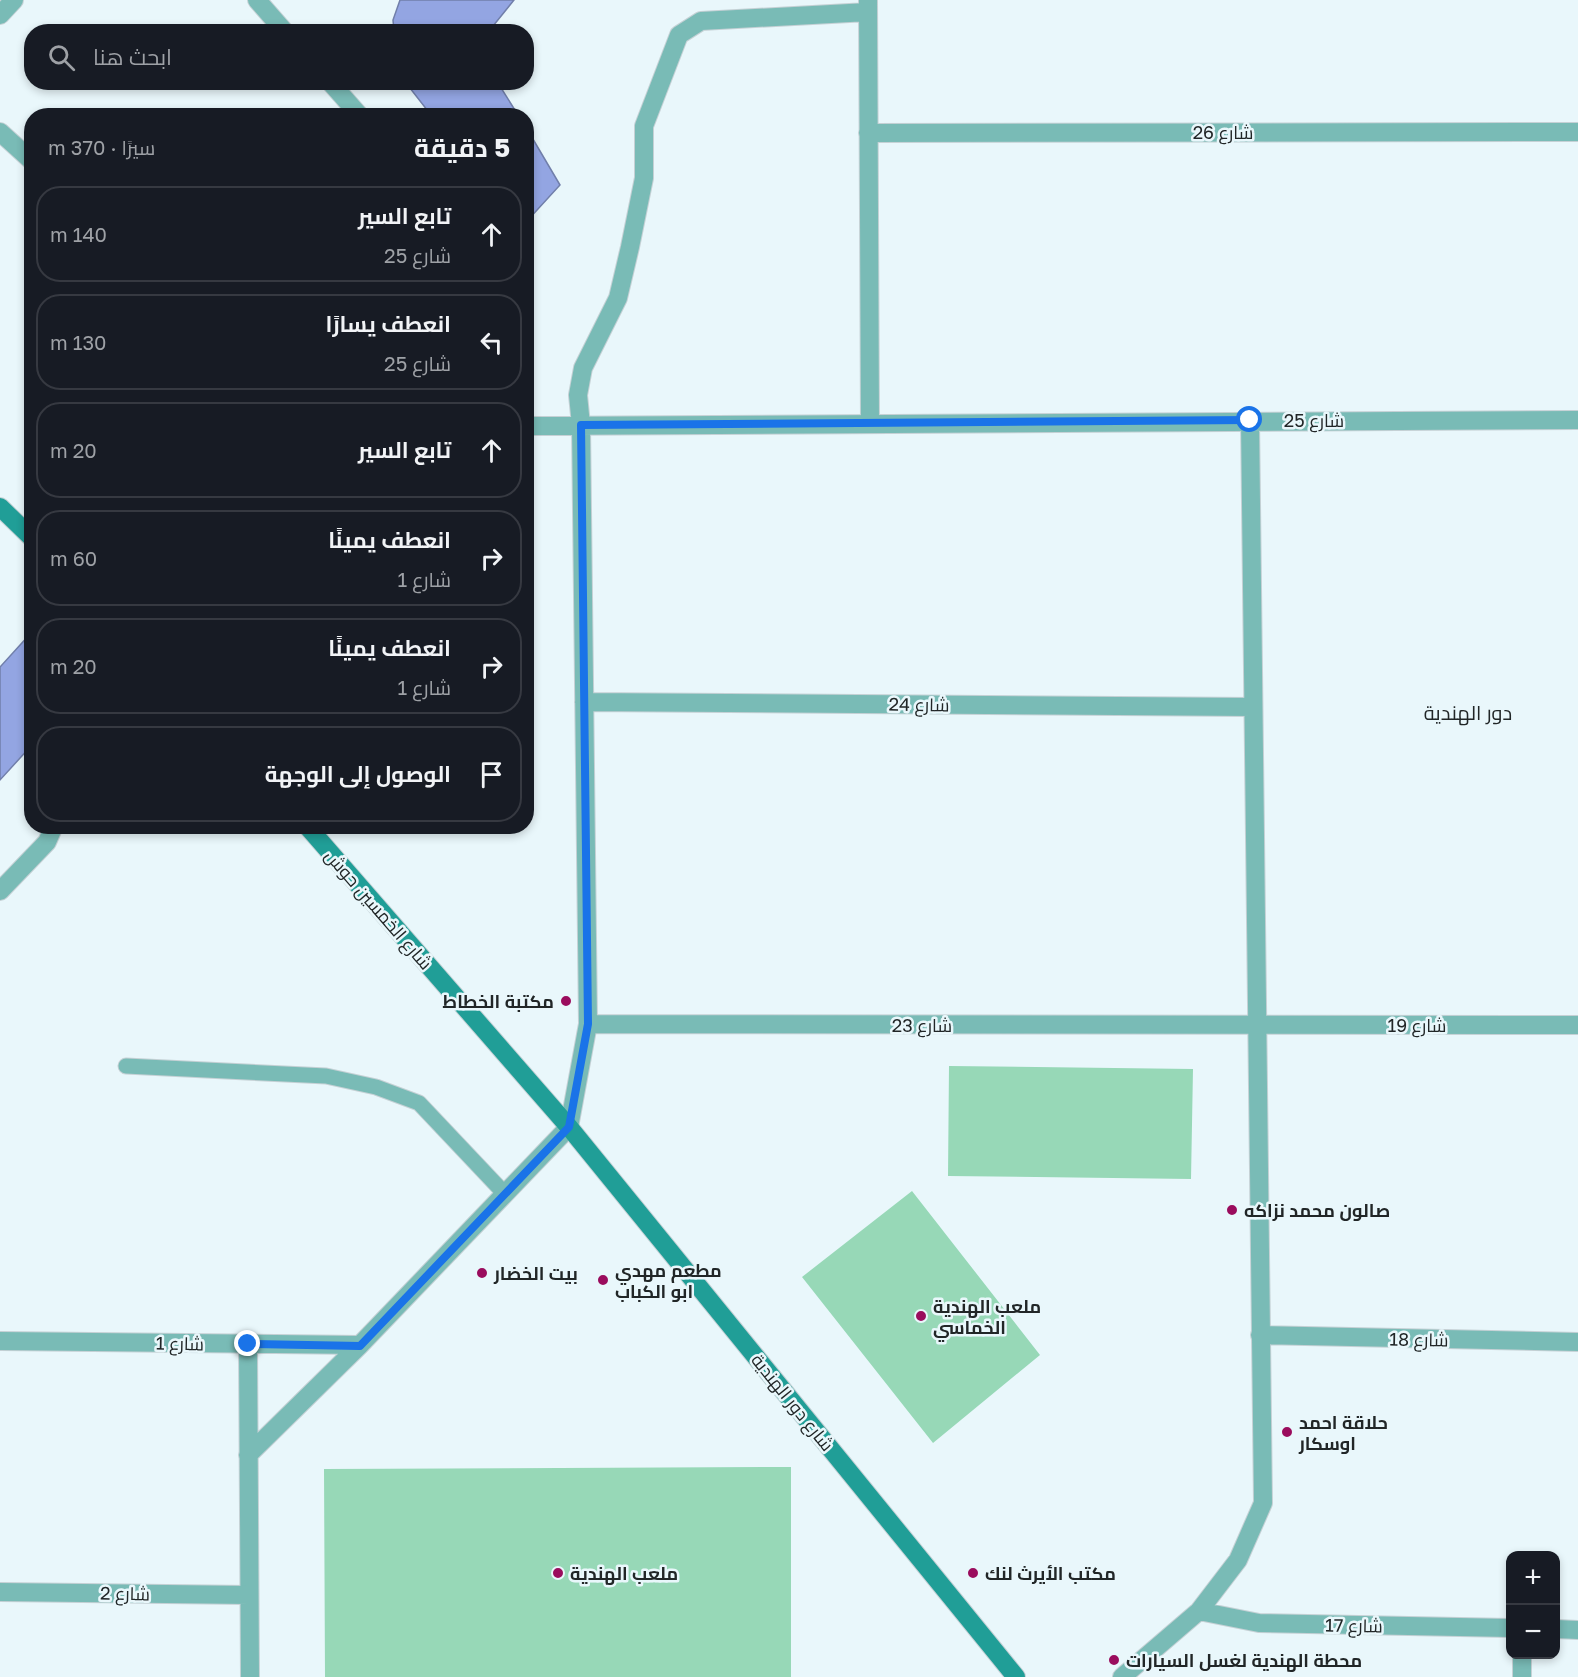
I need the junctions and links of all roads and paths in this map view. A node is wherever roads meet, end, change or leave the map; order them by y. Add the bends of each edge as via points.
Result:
1 (14, 0) edge
2 (256, 0) edge
3 (868, 6) edge
4 (0, 15) edge
5 (278, 24) edge
6 (337, 90) edge
7 (353, 108) edge
8 (0, 132) edge
9 (1578, 132) edge
10 (868, 133) junction
11 (24, 154) edge
12 (1250, 420) junction
13 (1578, 420) edge
14 (870, 424) junction
15 (581, 425) junction
16 (534, 426) edge
17 (0, 507) edge
18 (24, 530) edge
19 (584, 702) junction
20 (1253, 708) junction
21 (50, 834) edge
22 (314, 834) edge
23 (0, 891) edge
24 (588, 1024) junction
25 (1257, 1025) junction
26 (1578, 1025) edge
27 (126, 1066) dead end
28 (569, 1127) junction
29 (505, 1194) junction
30 (1260, 1335) junction
31 (0, 1341) edge
32 (1578, 1342) edge
33 (248, 1344) junction
34 (360, 1346) junction
35 (248, 1455) junction
36 (0, 1592) edge
37 (249, 1594) junction
38 (1199, 1611) junction
39 (1506, 1628) edge
40 (1560, 1629) edge
41 (1578, 1630) edge
42 (1522, 1659) edge
43 (250, 1677) edge
44 (1016, 1677) edge
45 (1122, 1677) edge
46 (1522, 1677) edge

1 - 4 street
2 - 5 street
3 - 10 street
3 - 15 street via 701,21 679,35 644,126 645,178 618,297 583,368 578,395
6 - 7 street
8 - 11 street
9 - 10 street, شارع 26
10 - 14 street
12 - 13 street, شارع 25
12 - 14 street, شارع 25
12 - 20 street
14 - 15 street, شارع 25
15 - 16 street, شارع 25
15 - 19 street
17 - 18 street
19 - 20 street, شارع 24
19 - 24 street
20 - 25 street
21 - 23 street
22 - 28 street, شارع الخمسين حوش
24 - 25 street, شارع 23
24 - 28 street
25 - 26 street, شارع 19
25 - 30 street
27 - 29 lane via 326,1076 376,1087 418,1103
28 - 29 street
28 - 44 street, شارع دور الهندية
29 - 34 street
30 - 32 street, شارع 18
30 - 38 street via 1263,1503 1238,1560
31 - 33 street, شارع 1
33 - 34 street, شارع 1
33 - 35 street
34 - 35 street
35 - 37 street
36 - 37 street, شارع 2
37 - 43 street
38 - 39 street, شارع 17 via 1258,1623
38 - 45 street
40 - 41 street
42 - 46 street

